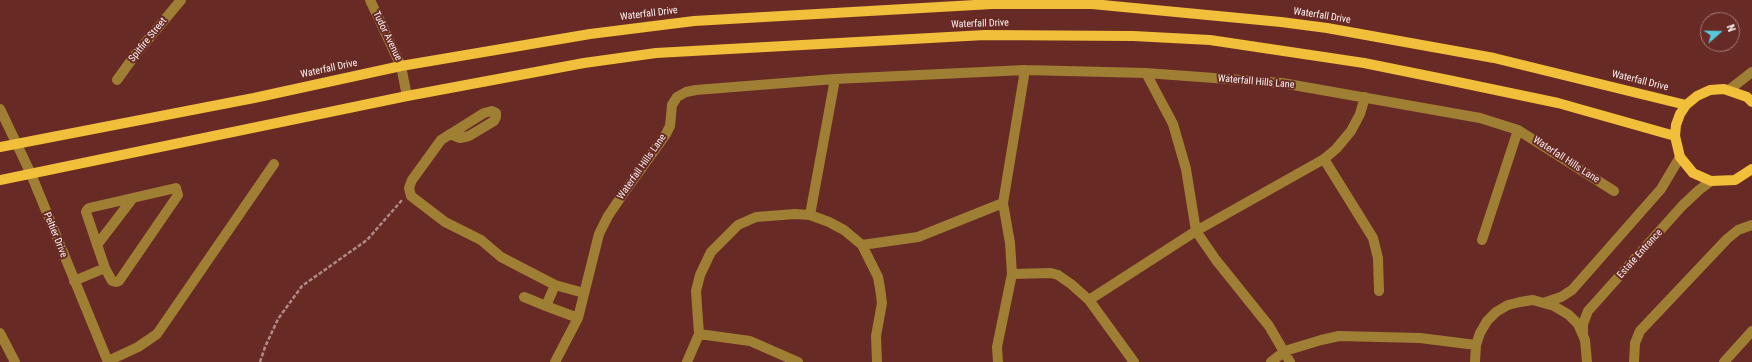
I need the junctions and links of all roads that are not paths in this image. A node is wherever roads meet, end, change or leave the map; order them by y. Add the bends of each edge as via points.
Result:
1 (180, 0) edge
2 (370, 0) edge
3 (401, 66) junction
4 (1025, 70) junction
5 (1752, 72) edge
6 (1146, 73) junction
7 (835, 79) junction
8 (117, 80) dead end
9 (1729, 90) junction
10 (407, 96) junction
11 (1365, 97) junction
12 (1752, 102) edge
13 (1686, 105) junction
14 (0, 109) edge
15 (1518, 130) junction
16 (450, 134) dead end
17 (1675, 136) junction
18 (16, 144) junction
19 (0, 147) edge
20 (1680, 157) junction
21 (1324, 160) junction
22 (274, 164) dead end
23 (1751, 171) edge
24 (30, 174) junction
25 (0, 180) edge
26 (1711, 181) junction
27 (1614, 191) dead end
28 (133, 198) junction
29 (1003, 203) junction
30 (810, 215) junction
31 (1752, 225) edge
32 (1196, 231) junction
33 (1482, 240) dead end
34 (97, 245) junction
35 (862, 245) junction
36 (105, 268) junction
37 (1012, 274) junction
38 (74, 281) junction
39 (555, 285) junction
40 (1379, 291) dead end
41 (584, 293) junction
42 (524, 297) dead end
43 (1089, 300) junction
44 (1546, 302) junction
45 (546, 306) junction
46 (578, 318) junction
47 (1752, 331) edge
48 (0, 333) edge
49 (699, 334) junction
50 (1583, 334) junction
51 (1476, 345) junction
52 (1285, 351) junction
53 (15, 362) edge
54 (108, 362) edge
55 (556, 362) edge
56 (687, 362) edge
57 (798, 362) edge
58 (877, 362) edge
59 (998, 362) edge
60 (1134, 362) edge
61 (1271, 362) edge
62 (1290, 362) edge
63 (1475, 362) edge
64 (1587, 362) edge
65 (1634, 362) edge
66 (1724, 362) edge

1 - 8 street, Spitfire Street
2 - 3 street, Tudor Avenue
3 - 10 street, Tudor Avenue
3 - 13 main road, Waterfall Drive via 590,34 694,21 992,4 1092,4 1327,28 1494,58
3 - 18 main road, Waterfall Drive via 254,98
4 - 6 street, Waterfall Hills Lane
4 - 7 street, Waterfall Hills Lane
4 - 29 street
5 - 9 street
6 - 11 street, Waterfall Hills Lane via 1282,83
6 - 32 street via 1173,124 1186,169
7 - 30 street
7 - 41 street, Waterfall Hills Lane via 696,90 677,97 672,105 670,126 666,134 608,216 599,234
9 - 12 main road via 1747,97
9 - 13 main road via 1710,90
10 - 17 main road, Waterfall Drive via 584,63 656,53 985,35 1133,36 1210,40 1364,63 1558,102
10 - 24 main road, Waterfall Drive
11 - 15 street, Waterfall Hills Lane via 1480,118
11 - 21 street via 1351,131
13 - 17 main road via 1676,125
14 - 18 street, Peltier Drive
15 - 27 street, Waterfall Hills Lane
15 - 33 street
16 - 39 street via 441,140 412,180 409,188 415,200 445,222 481,240 501,257
17 - 20 main road
18 - 19 main road, Waterfall Drive
18 - 24 street, Peltier Drive
20 - 26 main road via 1693,173
20 - 44 street via 1661,189 1572,290
21 - 32 street
21 - 40 street via 1373,238 1378,258
22 - 54 street via 157,334
23 - 26 main road via 1735,180
24 - 25 main road, Waterfall Drive
24 - 38 street, Peltier Drive
26 - 50 street, Estate Entrance via 1682,206 1588,311 1583,324
28 - 34 street
28 - 34 street via 87,210
28 - 36 street via 176,188 178,190 178,195 119,281 112,281
29 - 35 street via 918,237
29 - 37 street
30 - 35 street via 844,230
30 - 49 street via 778,214 756,217 738,225 711,252 700,275 696,291
31 - 65 street via 1738,230 1727,239 1640,331 1635,343
32 - 43 street
32 - 52 street via 1269,326
34 - 36 street
35 - 58 street via 878,277 882,303 876,336
36 - 38 street
37 - 43 street via 1058,275
37 - 59 street via 997,347
38 - 54 street, Peltier Drive
39 - 41 street
39 - 45 street
41 - 46 street, Waterfall Hills Lane
42 - 45 street
43 - 60 street
44 - 50 street via 1569,315
44 - 51 street via 1520,302 1496,312 1480,332
45 - 46 street
46 - 55 street, Waterfall Hills Lane
47 - 66 street
48 - 53 street
49 - 56 street
49 - 57 street via 750,341
50 - 64 street
51 - 52 street via 1420,338 1339,336
51 - 63 street
52 - 61 street
52 - 62 street

